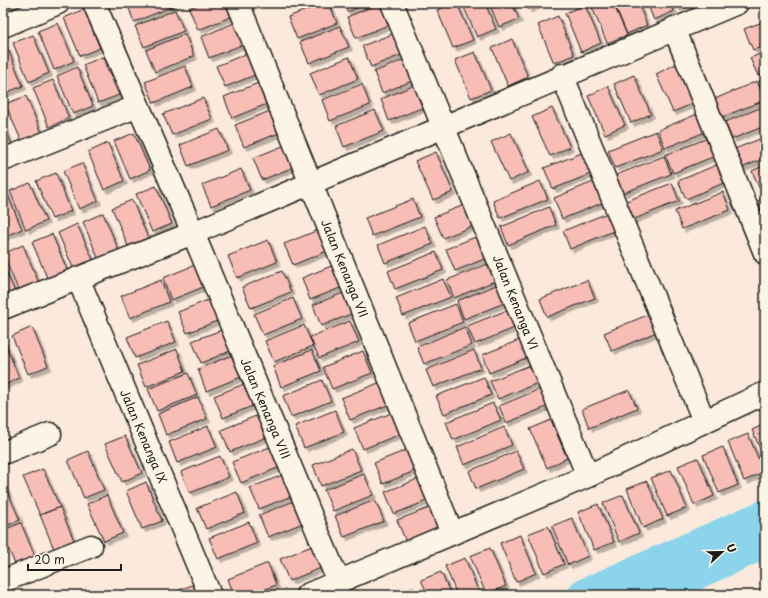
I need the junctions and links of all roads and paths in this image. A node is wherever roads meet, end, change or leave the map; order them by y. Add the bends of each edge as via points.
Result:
1 (58, 3) edge
2 (94, 3) edge
3 (238, 3) edge
4 (392, 3) edge
5 (737, 3) edge
6 (3, 26) edge
7 (674, 28) junction
8 (562, 75) junction
9 (138, 106) junction
10 (445, 128) junction
11 (3, 160) edge
12 (311, 182) junction
13 (193, 233) junction
14 (765, 253) edge
15 (78, 278) junction
16 (3, 308) edge
17 (765, 393) edge
18 (704, 421) junction
19 (50, 434) dead end
20 (3, 453) edge
21 (588, 476) junction
22 (452, 533) junction
23 (91, 546) dead end
24 (3, 581) edge
25 (339, 583) junction
26 (210, 595) edge
27 (307, 595) edge

1 - 6 street
2 - 9 street, Jalan Kenanga VIII
3 - 12 street, Jalan Kenanga VII
4 - 10 street, Jalan Kenanga VI
5 - 7 street
7 - 8 street
7 - 14 street
8 - 10 street
8 - 18 street
9 - 11 street
9 - 13 street, Jalan Kenanga VIII
10 - 12 street
10 - 21 street, Jalan Kenanga VI
12 - 13 street
12 - 22 street, Jalan Kenanga VII
13 - 15 street
13 - 25 street, Jalan Kenanga VIII
15 - 16 street
15 - 26 street, Jalan Kenanga IX
17 - 18 street
18 - 21 street
19 - 20 street
21 - 22 street
22 - 25 street
23 - 24 street
25 - 27 street

